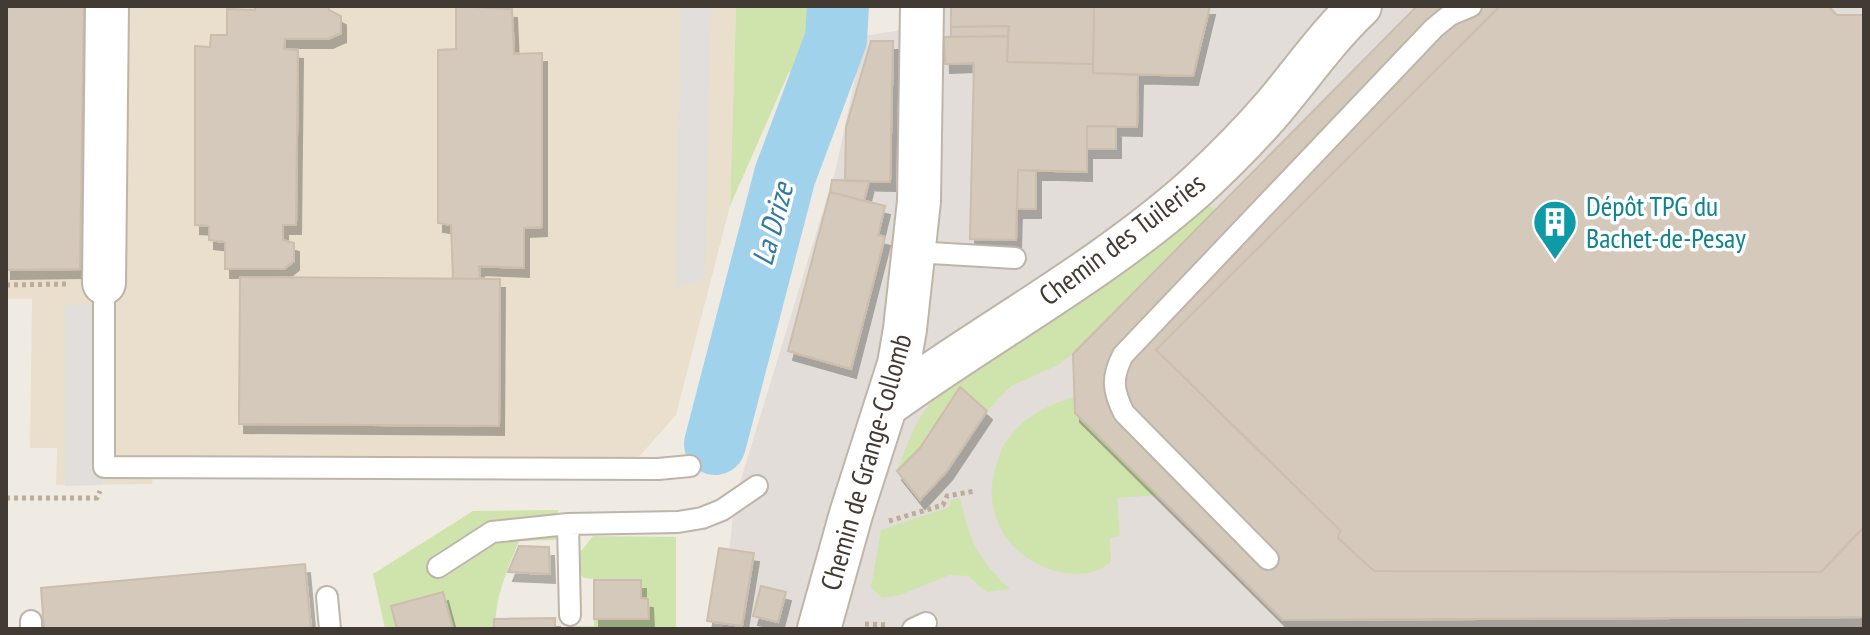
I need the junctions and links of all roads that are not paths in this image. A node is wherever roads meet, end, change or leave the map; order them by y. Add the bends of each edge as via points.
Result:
1 (107, 6) edge
2 (922, 6) edge
3 (1360, 6) edge
4 (1471, 6) edge
5 (914, 252) junction
6 (1015, 258) dead end
7 (104, 283) joint
8 (887, 405) junction
9 (690, 466) dead end
10 (757, 486) dead end
11 (568, 524) junction
12 (1268, 559) dead end
13 (438, 567) dead end
14 (327, 597) dead end
15 (570, 615) dead end
16 (330, 629) edge
17 (819, 629) edge

1 - 7 street
2 - 5 street, Chemin de Grange-Collomb
3 - 8 street, Chemin des Tuileries via 1249,134 1161,217
4 - 12 lane via 1434,28 1123,355 1116,369 1114,393 1124,413
5 - 6 lane
5 - 8 street, Chemin de Grange-Collomb via 903,340
7 - 9 lane via 104,467
8 - 17 street, Chemin de Grange-Collomb
10 - 11 lane via 702,518
11 - 13 lane via 492,532
11 - 15 lane
14 - 16 lane

